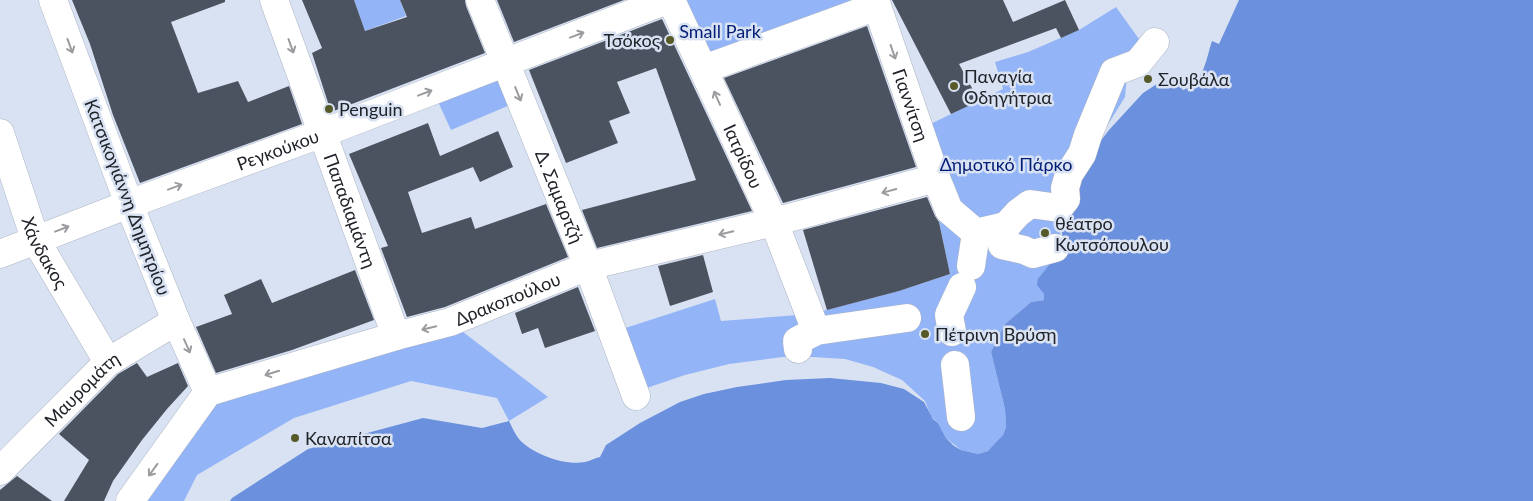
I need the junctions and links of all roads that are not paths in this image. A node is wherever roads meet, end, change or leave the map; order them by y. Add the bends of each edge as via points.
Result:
1 (53, 0) edge
2 (274, 0) edge
3 (480, 0) edge
4 (666, 0) edge
5 (672, 0) edge
6 (876, 3) edge
7 (1154, 42) dead end
8 (505, 62) junction
9 (704, 69) junction
10 (0, 133) edge
11 (323, 133) junction
12 (936, 178) junction
13 (129, 204) junction
14 (774, 222) junction
15 (1006, 226) junction
16 (976, 233) junction
17 (35, 239) junction
18 (1054, 248) dead end
19 (0, 254) edge
20 (588, 266) junction
21 (176, 321) junction
22 (396, 336) junction
23 (108, 362) junction
24 (955, 365) dead end
25 (208, 392) junction
26 (636, 396) dead end
27 (955, 404) dead end
28 (0, 471) edge
29 (130, 501) edge

1 -> 13 street, Κατσικογιάννη Δημητρίου
2 -> 11 street, Παπαδιαμάντη
3 - 8 street, Δ. Σαμαρτζή
8 -> 4 street, Ρεγκούκου
5 - 9 street, Ιατρίδου
6 - 9 street
6 -> 12 street, Γιαννίτση
7 - 15 street via 1138,63 1114,72 1082,154 1069,174 1066,199 1059,208 1030,204
11 -> 8 street, Ρεγκούκου
8 -> 20 street, Δ. Σαμαρτζή
14 -> 9 street, Ιατρίδου
10 - 17 street, Χάνδακος
13 -> 11 street, Ρεγκούκου
11 - 22 street, Παπαδιαμάντη
12 -> 14 street, Δρακοπούλου
12 - 16 street, Γιαννίτση via 949,210
17 -> 13 street, Ρεγκούκου
13 - 21 street, Κατσικογιάννη Δημητρίου
14 - 16 street, Ιατρίδου via 808,332 914,318 951,323
14 -> 20 street, Δρακοπούλου
15 - 16 street
15 - 18 street via 1002,245 1033,254
17 - 19 street, Ρεγκούκου
17 - 23 street, Χάνδακος
20 -> 22 street, Δρακοπούλου via 450,322
20 - 26 street, Δ. Σαμαρτζή
21 - 23 street, Μαυρομάτη
21 -> 25 street, Κατσικογιάννη Δημητρίου
22 -> 25 street, Δρακοπούλου
23 - 28 street, Μαυρομάτη
24 - 27 street
25 -> 29 street

